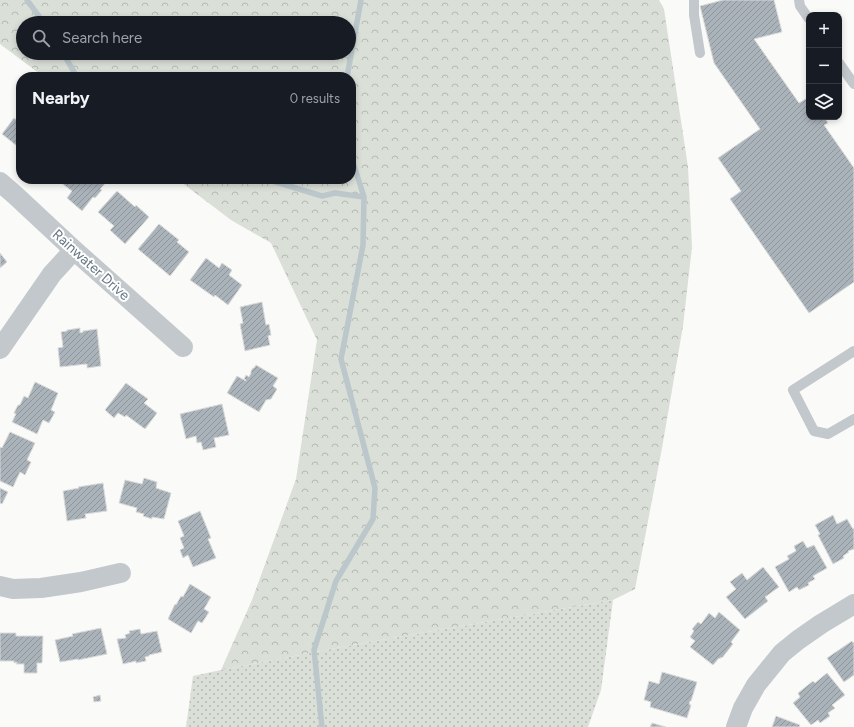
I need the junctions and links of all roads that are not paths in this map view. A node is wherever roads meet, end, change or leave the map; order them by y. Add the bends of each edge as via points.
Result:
1 (694, 0) edge
2 (799, 0) edge
3 (806, 15) edge
4 (700, 53) dead end
5 (842, 67) edge
6 (854, 84) edge
7 (0, 182) edge
8 (74, 250) junction
9 (183, 347) dead end
10 (0, 349) edge
11 (854, 351) edge
12 (854, 419) edge
13 (121, 574) dead end
14 (0, 586) edge
15 (854, 604) edge
16 (736, 727) edge

1 - 4 lane
2 - 3 lane
5 - 6 lane
7 - 8 street, Rainwater Drive
8 - 9 street, Rainwater Drive
8 - 10 street via 52,274
11 - 12 lane via 793,390 814,431 828,434
13 - 14 street via 41,588 13,589
15 - 16 street via 821,624 782,653 756,684 742,708

